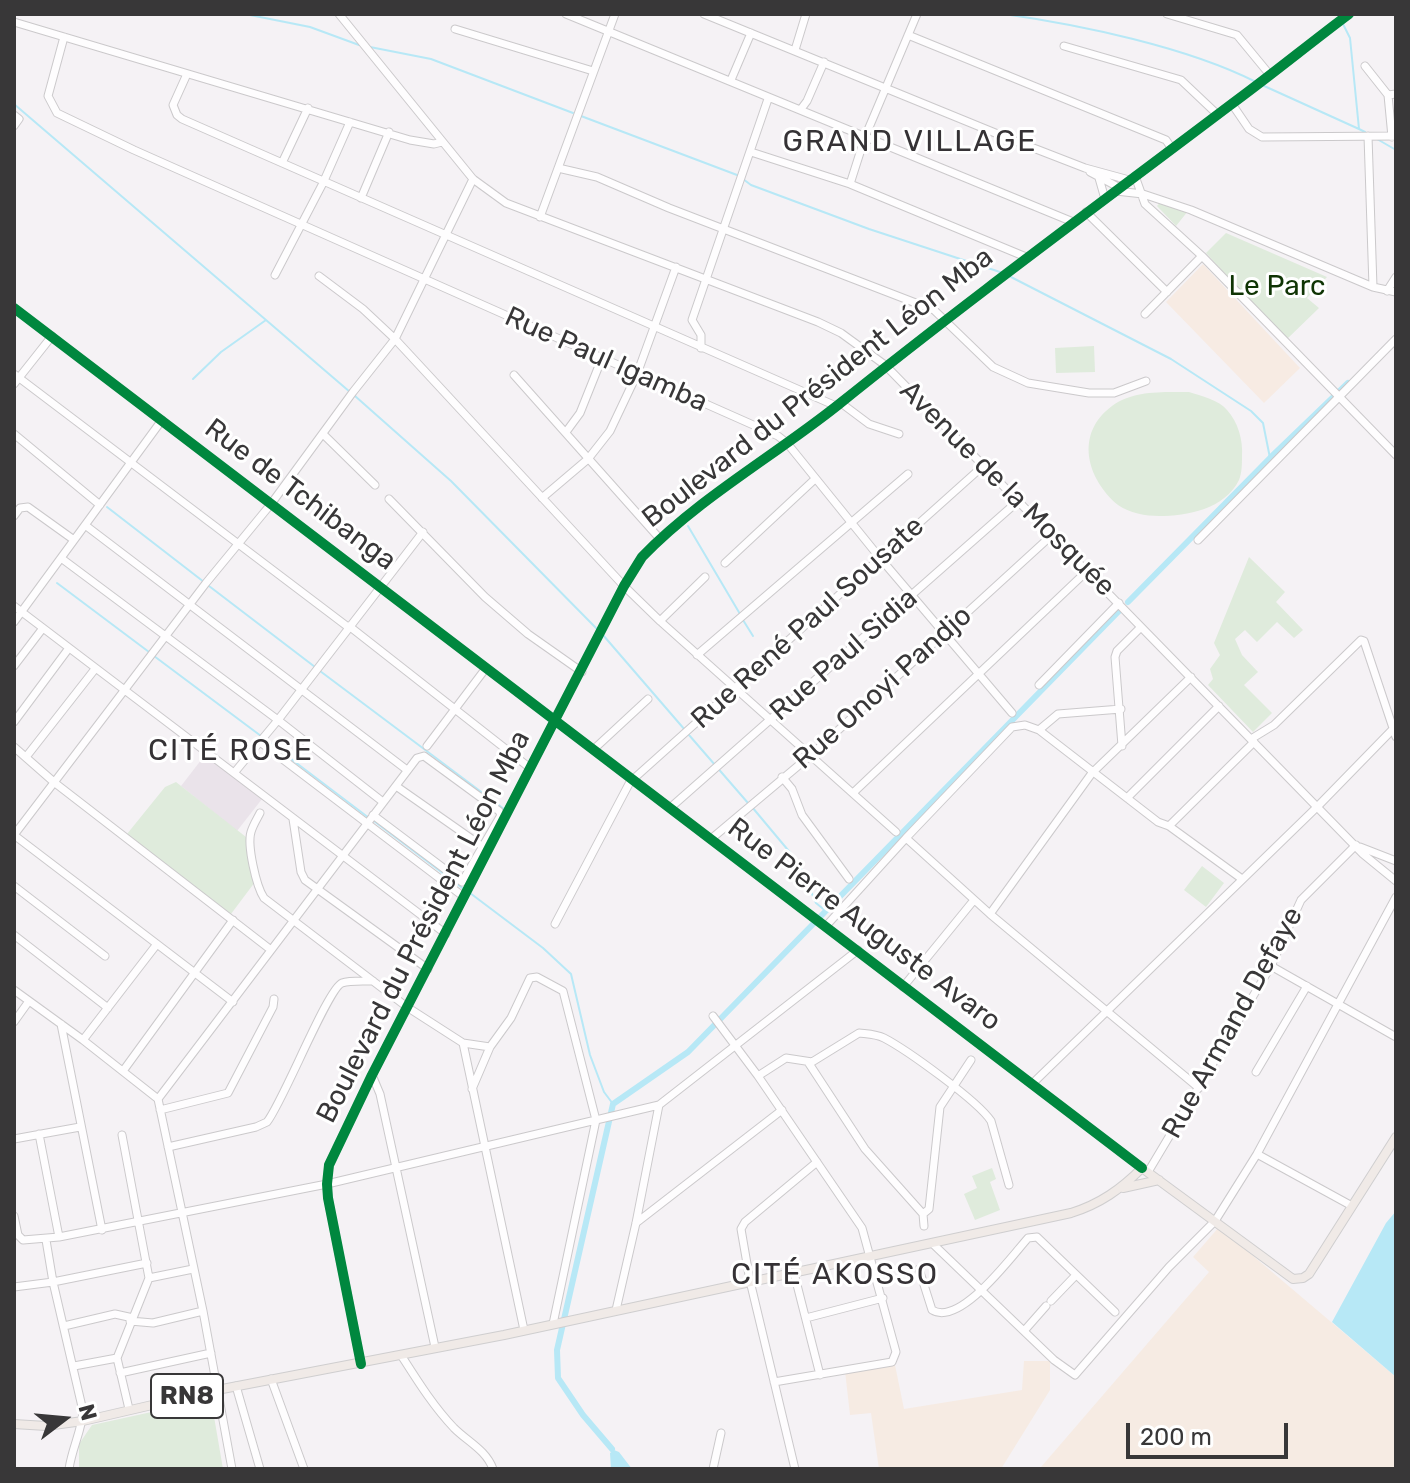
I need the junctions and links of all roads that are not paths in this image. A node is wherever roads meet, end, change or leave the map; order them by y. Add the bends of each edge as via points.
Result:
1 (339, 14) edge
2 (566, 14) edge
3 (615, 14) edge
4 (704, 14) edge
5 (806, 14) edge
6 (917, 14) edge
7 (1167, 14) edge
8 (1343, 19) edge
9 (14, 22) edge
10 (455, 29) dead end
11 (608, 31) junction
12 (751, 33) junction
13 (908, 35) junction
14 (64, 37) junction
15 (1064, 46) dead end
16 (795, 50) junction
17 (824, 62) junction
18 (1365, 66) dead end
19 (593, 71) junction
20 (187, 74) junction
21 (1266, 78) junction
22 (731, 80) junction
23 (887, 87) junction
24 (1392, 94) edge
25 (768, 99) junction
26 (1232, 104) junction
27 (308, 108) junction
28 (801, 109) junction
29 (14, 115) edge
30 (1218, 115) junction
31 (350, 122) junction
32 (14, 126) edge
33 (389, 132) junction
34 (1369, 136) junction
35 (1394, 136) edge
36 (865, 137) junction
37 (442, 142) junction
38 (1172, 149) junction
39 (751, 152) junction
40 (282, 163) junction
41 (558, 168) junction
42 (1085, 168) junction
43 (1099, 178) junction
44 (1132, 178) junction
45 (473, 179) junction
46 (323, 181) junction
47 (850, 184) junction
48 (1118, 190) junction
49 (1143, 194) junction
50 (361, 198) junction
51 (1105, 199) junction
52 (1086, 212) junction
53 (540, 217) junction
54 (1073, 222) junction
55 (302, 225) junction
56 (724, 230) junction
57 (444, 235) junction
58 (1202, 256) junction
59 (1026, 257) junction
60 (676, 267) junction
61 (275, 275) dead end
62 (319, 276) dead end
63 (1396, 277) edge
64 (707, 278) junction
65 (424, 279) junction
66 (1373, 287) junction
67 (1167, 292) junction
68 (1392, 292) edge
69 (14, 308) edge
70 (1145, 314) dead end
71 (946, 320) junction
72 (652, 327) junction
73 (52, 336) junction
74 (395, 339) junction
75 (1396, 339) edge
76 (701, 348) junction
77 (602, 358) junction
78 (885, 365) junction
79 (637, 374) junction
80 (514, 375) dead end
81 (16, 378) edge
82 (1146, 381) dead end
83 (1337, 395) junction
84 (838, 405) junction
85 (162, 420) junction
86 (566, 432) junction
87 (14, 434) edge
88 (323, 434) junction
89 (899, 434) dead end
90 (787, 443) junction
91 (1396, 455) edge
92 (588, 459) junction
93 (130, 463) junction
94 (983, 466) junction
95 (908, 474) dead end
96 (815, 479) junction
97 (375, 485) dead end
98 (279, 492) junction
99 (542, 498) junction
100 (389, 499) dead end
101 (1017, 502) junction
102 (271, 504) junction
103 (100, 505) junction
104 (283, 513) junction
105 (14, 516) edge
106 (851, 522) junction
107 (85, 525) junction
108 (423, 532) junction
109 (1052, 535) junction
110 (660, 539) junction
111 (74, 540) junction
112 (1198, 540) dead end
113 (240, 543) junction
114 (61, 558) junction
115 (880, 558) junction
116 (725, 563) dead end
117 (1087, 571) junction
118 (705, 577) dead end
119 (381, 586) junction
120 (624, 586) junction
121 (913, 596) junction
122 (190, 605) junction
123 (14, 606) edge
124 (1122, 606) junction
125 (22, 612) junction
126 (660, 621) junction
127 (14, 622) edge
128 (349, 627) junction
129 (1141, 627) junction
130 (43, 628) junction
131 (944, 633) junction
132 (166, 636) junction
133 (69, 648) junction
134 (697, 655) junction
135 (14, 666) edge
136 (486, 668) junction
137 (95, 669) junction
138 (582, 672) junction
139 (978, 674) junction
140 (1191, 677) junction
141 (1039, 685) dead end
142 (733, 688) junction
143 (301, 690) junction
144 (125, 691) junction
145 (648, 699) dead end
146 (1219, 706) junction
147 (456, 708) junction
148 (1121, 709) junction
149 (1012, 713) dead end
150 (768, 719) junction
151 (278, 720) junction
152 (14, 722) edge
153 (556, 722) junction
154 (1039, 730) junction
155 (1395, 731) edge
156 (262, 740) junction
157 (1253, 740) junction
158 (427, 746) dead end
159 (1122, 746) junction
160 (14, 747) edge
161 (594, 749) junction
162 (811, 755) junction
163 (26, 757) junction
164 (530, 768) junction
165 (407, 770) junction
166 (234, 773) junction
167 (1092, 773) junction
168 (782, 777) junction
169 (633, 779) junction
170 (55, 783) junction
171 (396, 786) junction
172 (853, 793) junction
173 (1127, 798) junction
174 (383, 802) junction
175 (1318, 806) junction
176 (670, 808) junction
177 (260, 813) dead end
178 (293, 819) junction
179 (370, 819) junction
180 (1169, 826) junction
181 (896, 832) dead end
182 (14, 835) edge
183 (906, 838) junction
184 (711, 839) junction
185 (1357, 846) junction
186 (485, 849) junction
187 (342, 858) junction
188 (1396, 861) edge
189 (849, 879) dead end
190 (1242, 879) junction
191 (1393, 880) edge
192 (14, 886) edge
193 (1396, 888) edge
194 (318, 889) junction
195 (465, 894) junction
196 (1396, 897) edge
197 (974, 900) junction
198 (990, 914) junction
199 (233, 920) junction
200 (294, 921) junction
201 (555, 924) dead end
202 (824, 924) junction
203 (446, 934) junction
204 (14, 935) edge
205 (157, 944) junction
206 (271, 950) junction
207 (858, 950) junction
208 (105, 956) dead end
209 (1271, 966) junction
210 (428, 969) junction
211 (196, 973) junction
212 (373, 981) junction
213 (1307, 986) junction
214 (903, 987) junction
215 (14, 990) edge
216 (274, 999) dead end
217 (29, 1001) junction
218 (233, 1002) junction
219 (1338, 1003) junction
220 (407, 1007) junction
221 (108, 1008) junction
222 (1109, 1011) junction
223 (713, 1016) dead end
224 (14, 1022) edge
225 (61, 1024) junction
226 (1396, 1037) edge
227 (83, 1040) junction
228 (463, 1043) junction
229 (737, 1046) junction
230 (490, 1047) junction
231 (971, 1060) dead end
232 (808, 1062) junction
233 (123, 1071) junction
234 (1256, 1072) dead end
235 (372, 1075) junction
236 (758, 1076) junction
237 (1032, 1084) junction
238 (953, 1087) junction
239 (1199, 1088) junction
240 (472, 1089) junction
241 (158, 1099) junction
242 (659, 1105) junction
243 (160, 1110) junction
244 (782, 1110) junction
245 (599, 1120) junction
246 (80, 1127) junction
247 (39, 1134) junction
248 (122, 1135) dead end
249 (1396, 1137) edge
250 (14, 1139) edge
251 (483, 1146) junction
252 (168, 1147) junction
253 (1257, 1154) junction
254 (817, 1162) junction
255 (397, 1167) junction
256 (1145, 1170) junction
257 (1159, 1180) junction
258 (327, 1184) junction
259 (1009, 1185) dead end
260 (1123, 1188) junction
261 (1352, 1206) junction
262 (182, 1213) junction
263 (923, 1214) junction
264 (14, 1216) edge
265 (140, 1221) junction
266 (1215, 1221) junction
267 (636, 1223) junction
268 (924, 1226) dead end
269 (102, 1230) junction
270 (59, 1237) junction
271 (46, 1240) junction
272 (933, 1244) junction
273 (872, 1257) junction
274 (147, 1263) junction
275 (193, 1269) junction
276 (919, 1269) dead end
277 (794, 1273) junction
278 (1076, 1275) junction
279 (149, 1278) junction
280 (750, 1281) junction
281 (53, 1282) junction
282 (14, 1287) edge
283 (981, 1291) junction
284 (883, 1298) junction
285 (616, 1310) junction
286 (203, 1311) junction
287 (1115, 1312) dead end
288 (806, 1318) junction
289 (132, 1320) junction
290 (555, 1323) junction
291 (64, 1326) junction
292 (524, 1330) junction
293 (1024, 1331) junction
294 (435, 1347) junction
295 (211, 1353) junction
296 (401, 1355) junction
297 (117, 1358) junction
298 (361, 1364) junction
299 (74, 1366) junction
300 (120, 1373) junction
301 (820, 1375) junction
302 (271, 1379) junction
303 (774, 1382) junction
304 (236, 1386) junction
305 (217, 1390) junction
306 (129, 1409) junction
307 (83, 1421) junction
308 (14, 1424) edge
309 (721, 1433) dead end
310 (69, 1469) edge
311 (232, 1469) edge
312 (260, 1469) edge
313 (304, 1469) edge
314 (493, 1469) edge
315 (713, 1469) edge
316 (795, 1469) edge

1 - 37 street, Avenue de la Mosquée
2 - 11 street
3 - 11 street
4 - 12 street
5 - 16 street
6 - 13 street
7 - 21 street via 1237,35
8 - 21 street, Boulevard du Président Léon Mba
9 - 14 street
10 - 19 street
11 - 19 street
11 - 22 street
12 - 16 street
12 - 22 street
13 - 23 street
13 - 38 street via 1166,140
14 - 20 street
14 - 55 street, Rue Paul Igamba via 48,96 57,113
15 - 30 street via 1181,80
16 - 17 street
17 - 23 street
17 - 28 street
18 - 24 street
19 - 41 street
20 - 27 street
20 - 40 street via 173,105 177,115
21 - 26 street, Boulevard du Président Léon Mba
22 - 25 street
23 - 36 street
23 - 42 street
24 - 35 street
25 - 28 street
25 - 39 street
26 - 30 street, Boulevard du Président Léon Mba
26 - 34 street via 1249,129 1262,137
27 - 31 street
27 - 40 street
28 - 36 street
29 - 32 street via 19,119
30 - 38 street, Boulevard du Président Léon Mba
31 - 33 street
31 - 46 street
33 - 37 street
33 - 50 street
34 - 35 street
34 - 66 street
36 - 47 street
36 - 54 street
37 - 45 street, Avenue de la Mosquée
38 - 44 street, Boulevard du Président Léon Mba
39 - 47 street
39 - 56 street
40 - 46 street
41 - 53 street
41 - 56 street via 597,177
42 - 43 street
42 - 44 street
43 - 48 street
43 - 51 street
44 - 48 street, Boulevard du Président Léon Mba
44 - 49 street
45 - 53 street, Avenue de la Mosquée via 506,203
45 - 57 street
46 - 50 street
46 - 55 street
47 - 59 street
48 - 49 street
48 - 51 street, Boulevard du Président Léon Mba
49 - 58 street via 1145,204
49 - 66 street
50 - 57 street
51 - 52 street, Boulevard du Président Léon Mba
52 - 54 street, Boulevard du Président Léon Mba
52 - 67 street
53 - 60 street, Avenue de la Mosquée
54 - 59 street, Boulevard du Président Léon Mba
55 - 61 street
55 - 65 street, Rue Paul Igamba
56 - 64 street
56 - 71 street via 934,310
57 - 65 street
57 - 72 street
58 - 67 street
58 - 83 street
59 - 71 street, Boulevard du Président Léon Mba
60 - 64 street, Avenue de la Mosquée
60 - 72 street
62 - 74 street
63 - 68 street
64 - 76 street via 692,320
64 - 78 street, Avenue de la Mosquée via 841,333
65 - 74 street
65 - 77 street, Rue Paul Igamba
66 - 68 street
67 - 70 street
69 - 73 street, Rue de Tchibanga
71 - 78 street, Boulevard du Président Léon Mba
71 - 82 street via 993,367 1028,383 1114,393
72 - 76 street
72 - 79 street
73 - 81 street
73 - 85 street, Rue de Tchibanga
74 - 88 street
74 - 99 street
75 - 83 street
76 - 84 street
77 - 79 street, Rue Paul Igamba
77 - 86 street via 580,413
78 - 84 street, Boulevard du Président Léon Mba
78 - 94 street, Avenue de la Mosquée
79 - 90 street, Rue Paul Igamba
79 - 92 street via 610,431
80 - 86 street
81 - 93 street
83 - 91 street
83 - 112 street
84 - 89 street
84 - 90 street, Boulevard du Président Léon Mba
85 - 93 street
85 - 102 street, Rue de Tchibanga
86 - 92 street
87 - 103 street
88 - 97 street
88 - 98 street
90 - 96 street
90 - 110 street, Boulevard du Président Léon Mba
92 - 99 street
92 - 110 street
93 - 103 street
93 - 113 street
94 - 101 street, Avenue de la Mosquée
94 - 115 street, Rue René Paul Sousate
95 - 106 street
96 - 106 street
96 - 116 street
98 - 102 street
98 - 104 street
99 - 120 street
100 - 108 street
101 - 109 street, Avenue de la Mosquée
101 - 121 street, Rue Paul Sidia
102 - 104 street, Rue de Tchibanga
102 - 113 street
103 - 107 street
104 - 119 street, Rue de Tchibanga
105 - 111 street via 28,507
106 - 115 street
106 - 134 street
107 - 111 street
107 - 122 street
108 - 119 street
108 - 138 street via 485,597
109 - 117 street, Avenue de la Mosquée
109 - 131 street, Rue Onoyi Pandjo
110 - 120 street, Boulevard du Président Léon Mba
111 - 114 street
113 - 122 street
113 - 128 street
114 - 125 street
114 - 132 street
115 - 121 street
115 - 142 street, Rue René Paul Sousate
117 - 124 street, Avenue de la Mosquée
117 - 139 street
118 - 126 street
119 - 128 street
119 - 136 street, Rue de Tchibanga
120 - 126 street
120 - 138 street, Boulevard du Président Léon Mba
121 - 131 street
121 - 150 street, Rue Paul Sidia
122 - 132 street
122 - 143 street
123 - 125 street
124 - 129 street, Avenue de la Mosquée
124 - 141 street
125 - 127 street
125 - 130 street
126 - 134 street
128 - 143 street
128 - 147 street
129 - 140 street, Avenue de la Mosquée
129 - 148 street via 1115,657
130 - 133 street
130 - 135 street
131 - 139 street
131 - 162 street, Rue Onoyi Pandjo
132 - 144 street
132 - 151 street
133 - 137 street
133 - 152 street
134 - 142 street
136 - 147 street
136 - 153 street, Rue de Tchibanga
137 - 144 street
137 - 163 street
138 - 153 street, Boulevard du Président Léon Mba
139 - 149 street
139 - 172 street
140 - 146 street, Avenue de la Mosquée
140 - 159 street
142 - 150 street
142 - 169 street, Rue René Paul Sousate
143 - 151 street
143 - 165 street
144 - 166 street
144 - 170 street
145 - 161 street
146 - 157 street, Avenue de la Mosquée
146 - 173 street
147 - 158 street
147 - 164 street
148 - 154 street via 1058,714
148 - 159 street
150 - 162 street
150 - 176 street, Rue Paul Sidia
151 - 156 street
151 - 174 street
153 - 161 street, Rue Pierre Auguste Avaro
153 - 164 street, Boulevard du Président Léon Mba
154 - 167 street
154 - 183 street via 1012,727
155 - 157 street via 1361,640
155 - 175 street
156 - 166 street
156 - 179 street
157 - 175 street, Avenue de la Mosquée
157 - 180 street
159 - 167 street
160 - 163 street
161 - 169 street, Rue Pierre Auguste Avaro
162 - 168 street, Rue Onoyi Pandjo
162 - 172 street
163 - 170 street
164 - 186 street, Boulevard du Président Léon Mba
165 - 171 street
165 - 186 street via 424,756 499,811
166 - 178 street
167 - 173 street
167 - 198 street
168 - 184 street, Rue Onoyi Pandjo
168 - 189 street via 802,815
169 - 176 street, Rue Pierre Auguste Avaro
169 - 201 street, Rue René Paul Sousate
170 - 182 street
170 - 199 street
171 - 174 street
171 - 186 street
172 - 181 street
173 - 180 street
174 - 179 street
175 - 185 street, Avenue de la Mosquée
175 - 190 street
176 - 184 street, Rue Pierre Auguste Avaro
177 - 200 street via 250,837 258,886 264,898
178 - 187 street
178 - 194 street via 301,875
179 - 186 street via 460,882
179 - 187 street
179 - 195 street
180 - 190 street
182 - 205 street
183 - 197 street
183 - 202 street
184 - 202 street, Rue Pierre Auguste Avaro
185 - 188 street
185 - 191 street, Avenue de la Mosquée
185 - 209 street, Rue Armand Defaye via 1301,900
186 - 195 street, Boulevard du Président Léon Mba
187 - 194 street
187 - 203 street
190 - 222 street
191 - 193 street, Avenue de la Mosquée
192 - 208 street
194 - 200 street
194 - 210 street
195 - 203 street, Boulevard du Président Léon Mba
196 - 219 street
197 - 198 street
197 - 214 street
198 - 222 street
199 - 206 street
199 - 211 street
200 - 206 street
200 - 212 street
202 - 207 street, Rue Pierre Auguste Avaro
203 - 210 street, Boulevard du Président Léon Mba
204 - 221 street
205 - 211 street
205 - 221 street
206 - 218 street
207 - 214 street, Rue Pierre Auguste Avaro
207 - 229 street
209 - 213 street
209 - 239 street, Rue Armand Defaye
210 - 220 street, Boulevard du Président Léon Mba
211 - 218 street
211 - 233 street
212 - 220 street
212 - 252 street via 342,982 333,990 267,1122
213 - 219 street
213 - 234 street
214 - 237 street, Rue Pierre Auguste Avaro
215 - 217 street
216 - 243 street via 226,1095
217 - 224 street
217 - 225 street
218 - 241 street
219 - 226 street
219 - 253 street
220 - 228 street
220 - 235 street, Boulevard du Président Léon Mba
221 - 227 street
222 - 237 street
222 - 239 street
223 - 229 street
225 - 227 street
225 - 246 street
227 - 233 street
228 - 230 street
228 - 240 street
229 - 236 street
229 - 242 street
230 - 240 street
230 - 245 street via 530,978 561,989
231 - 238 street
232 - 236 street via 786,1058
232 - 238 street via 859,1033 873,1035
232 - 263 street via 865,1149
233 - 241 street
235 - 255 street
235 - 258 street, Boulevard du Président Léon Mba via 329,1165
236 - 244 street
237 - 256 street, Rue Pierre Auguste Avaro
238 - 259 street via 991,1121
238 - 263 street via 940,1107 929,1209
239 - 256 street, Rue Armand Defaye
240 - 251 street
241 - 243 street
242 - 245 street
242 - 267 street
243 - 252 street
244 - 254 street
244 - 267 street
245 - 251 street
245 - 290 street
246 - 247 street
246 - 269 street
247 - 250 street
247 - 270 street
248 - 265 street
249 - 261 main road
251 - 255 street
251 - 292 street
252 - 262 street
253 - 261 street
253 - 266 street
254 - 273 street via 862,1228
254 - 280 street via 742,1225
255 - 258 street
255 - 294 street
256 - 257 main road, Rue Pierre Auguste Avaro
256 - 260 main road
257 - 260 main road
257 - 266 main road, Rue Pierre Auguste Avaro
258 - 262 street
258 - 298 street, Boulevard du Président Léon Mba
260 - 272 main road via 1071,1213
261 - 266 main road, Rue Pierre Auguste Avaro via 1303,1278 1293,1279
262 - 265 street
262 - 275 street
263 - 268 street
264 - 271 street via 20,1238
265 - 269 street
265 - 274 street
266 - 293 street via 1075,1375
267 - 285 street
269 - 270 street
270 - 271 street
271 - 281 street
272 - 273 main road
272 - 283 street
273 - 277 main road
273 - 284 street
274 - 279 street
274 - 281 street
275 - 279 street
275 - 286 street
276 - 283 street via 935,1312 961,1306
277 - 280 main road
277 - 288 street
278 - 283 street via 1031,1236
278 - 287 street
278 - 293 street
279 - 289 street
280 - 285 main road
280 - 303 street
281 - 282 street
281 - 291 street
283 - 293 street
284 - 288 street
284 - 301 street via 896,1352 892,1362
285 - 290 main road
286 - 289 street via 153,1323
286 - 295 street
288 - 301 street
289 - 291 street via 115,1314
289 - 297 street
290 - 292 main road
291 - 299 street
292 - 294 main road
294 - 296 main road
295 - 300 street
295 - 305 street
296 - 298 main road
296 - 314 street via 432,1401 487,1455
297 - 299 street
297 - 300 street
298 - 302 main road, RN8
299 - 307 street
300 - 306 street
301 - 303 street
302 - 304 main road, RN8
302 - 313 street
303 - 316 street
304 - 305 main road, RN8
304 - 312 street
305 - 306 main road, RN8
305 - 311 street
306 - 307 main road, RN8
307 - 308 main road, RN8
307 - 310 street
309 - 315 street

